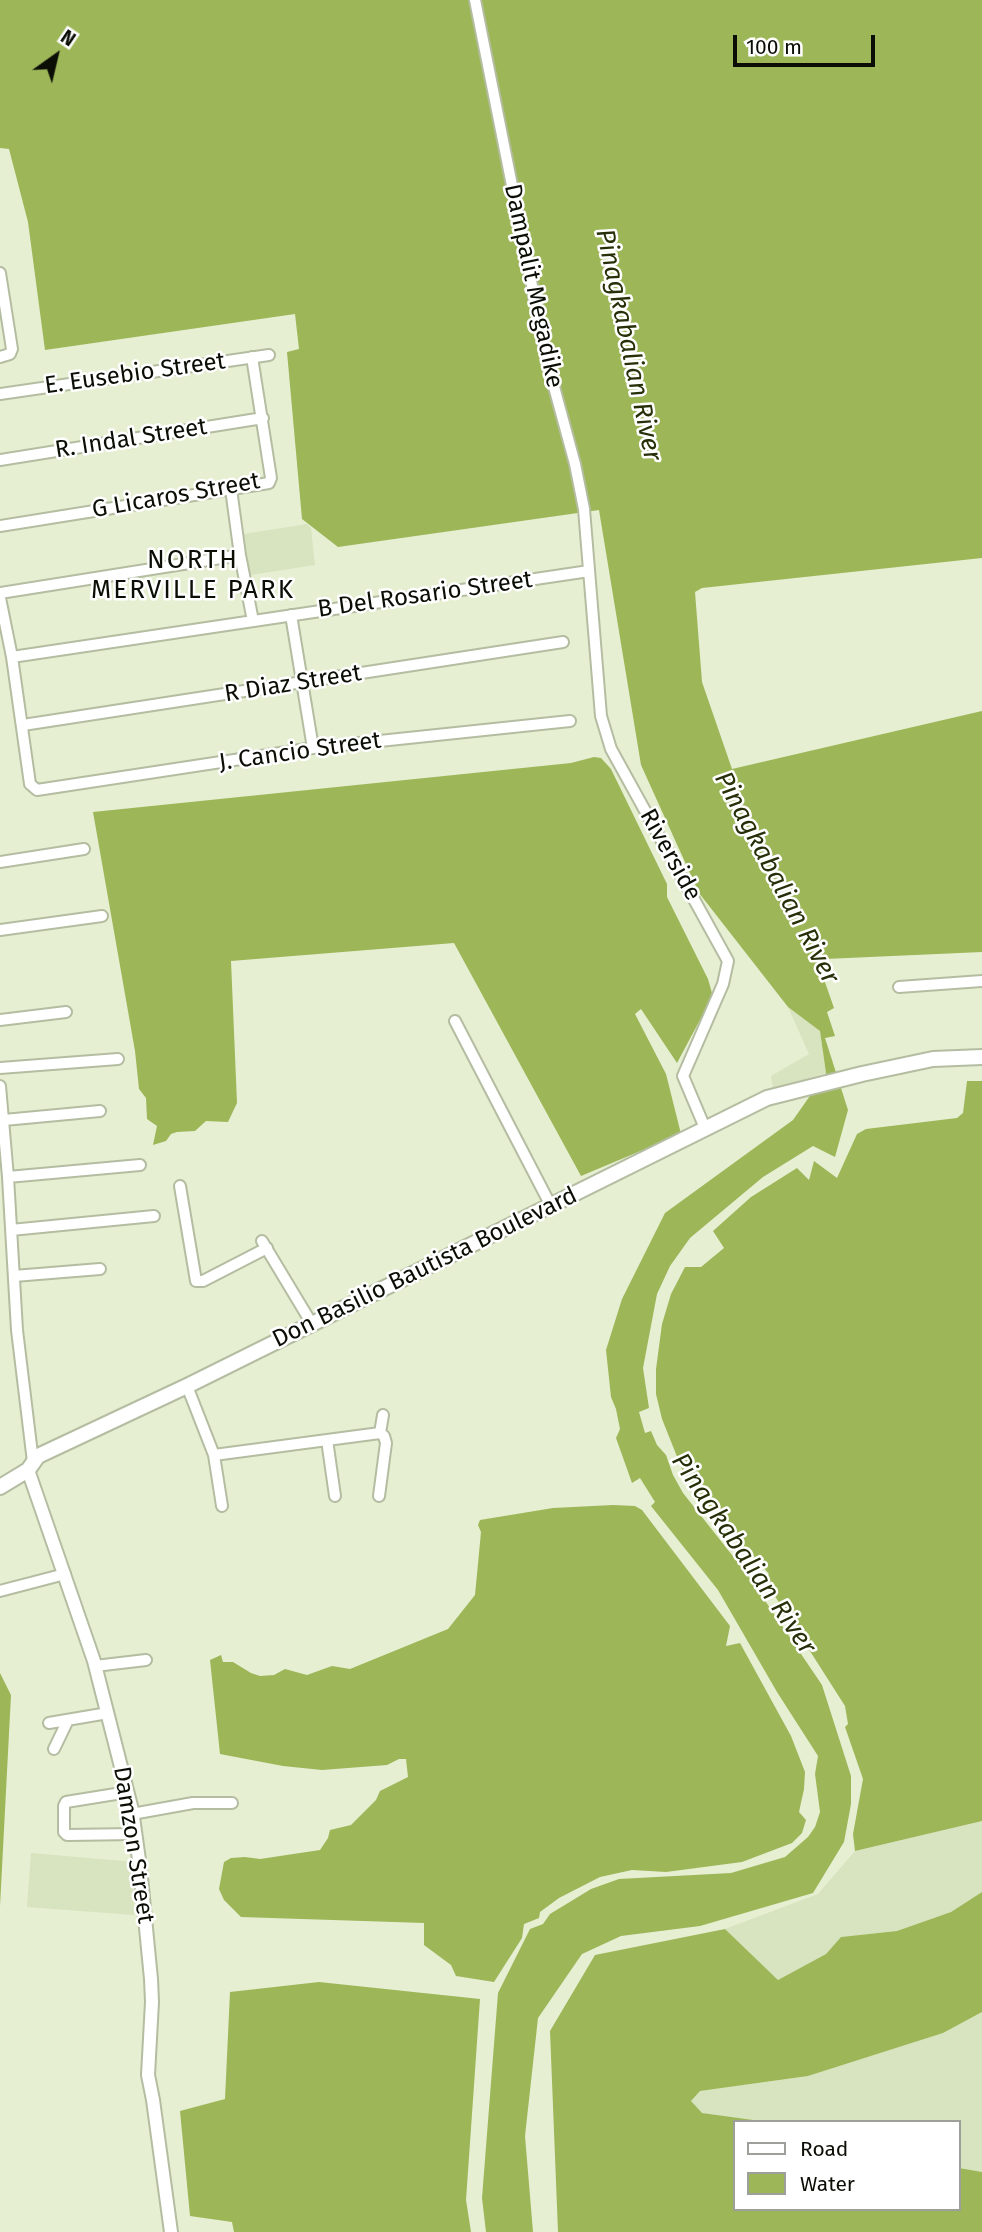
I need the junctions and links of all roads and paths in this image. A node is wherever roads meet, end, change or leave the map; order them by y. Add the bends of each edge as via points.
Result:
1 (475, 0) edge
2 (0, 273) edge
3 (269, 355) dead end
4 (0, 357) edge
5 (253, 357) junction
6 (0, 394) edge
7 (263, 418) junction
8 (0, 460) edge
9 (231, 489) junction
10 (0, 526) edge
11 (240, 555) junction
12 (589, 571) junction
13 (0, 595) edge
14 (291, 615) junction
15 (253, 621) junction
16 (563, 642) dead end
17 (12, 657) junction
18 (301, 683) junction
19 (570, 721) dead end
20 (23, 725) junction
21 (313, 748) junction
22 (84, 849) dead end
23 (0, 862) edge
24 (102, 916) dead end
25 (0, 930) edge
26 (982, 981) edge
27 (899, 987) dead end
28 (66, 1012) dead end
29 (0, 1020) edge
30 (455, 1021) dead end
31 (982, 1057) edge
32 (118, 1059) dead end
33 (0, 1068) edge
34 (0, 1086) edge
35 (100, 1111) dead end
36 (5, 1120) junction
37 (705, 1128) junction
38 (140, 1165) dead end
39 (9, 1177) junction
40 (180, 1186) dead end
41 (551, 1206) junction
42 (154, 1216) dead end
43 (11, 1230) junction
44 (13, 1258) junction
45 (0, 1259) edge
46 (100, 1269) dead end
47 (14, 1276) junction
48 (312, 1324) junction
49 (187, 1386) junction
50 (383, 1415) dead end
51 (380, 1433) junction
52 (327, 1440) junction
53 (214, 1455) junction
54 (31, 1466) junction
55 (0, 1487) edge
56 (335, 1496) dead end
57 (379, 1496) dead end
58 (222, 1506) dead end
59 (65, 1574) junction
60 (0, 1591) edge
61 (146, 1660) dead end
62 (95, 1666) junction
63 (108, 1713) junction
64 (68, 1720) junction
65 (49, 1724) dead end
66 (54, 1749) dead end
67 (128, 1792) junction
68 (232, 1803) dead end
69 (132, 1814) junction
70 (135, 1834) junction
71 (171, 2232) edge

1 - 12 street, Dampalit Megadike via 547,361 584,509
2 - 4 street via 12,351
3 - 5 street, E. Eusebio Street
5 - 6 street, E. Eusebio Street
5 - 7 street, G Licaros Street
7 - 8 street, R. Indal Street
7 - 9 street, G Licaros Street via 271,480
9 - 10 street, G Licaros Street
9 - 11 street
11 - 13 street
11 - 15 street
12 - 14 street, B Del Rosario Street
12 - 37 street, Riverside via 597,692 611,749 728,961 723,985 683,1076
13 - 17 street
14 - 15 street, B Del Rosario Street
14 - 18 street
15 - 17 street, B Del Rosario Street
16 - 18 street, R Diaz Street
17 - 20 street
18 - 20 street, R Diaz Street
18 - 21 street
19 - 21 street, J. Cancio Street
20 - 21 street, J. Cancio Street via 30,784 37,790
22 - 23 street
24 - 25 street
26 - 27 street
28 - 29 street
30 - 41 street
31 - 37 main road, Don Basilio Bautista Boulevard via 933,1059 799,1089 766,1098
32 - 33 street
34 - 36 street
35 - 36 street
36 - 39 street
37 - 41 main road, Don Basilio Bautista Boulevard
38 - 39 street
39 - 43 street
40 - 48 street via 196,1280 203,1281 264,1245
41 - 48 main road, Don Basilio Bautista Boulevard
42 - 43 street
43 - 44 street
44 - 45 street
44 - 47 street
46 - 47 street
47 - 54 street
48 - 49 main road, Don Basilio Bautista Boulevard
49 - 53 street
49 - 54 main road, Don Basilio Bautista Boulevard via 38,1456
50 - 51 street
51 - 52 street
51 - 57 street via 386,1443
52 - 53 street
52 - 56 street
53 - 58 street
54 - 55 main road, Don Basilio Bautista Boulevard
54 - 59 street, Damzon Street
59 - 60 street
59 - 62 street, Damzon Street
61 - 62 street
62 - 63 street, Damzon Street
63 - 64 street
63 - 67 street, Damzon Street
64 - 65 street
64 - 66 street
67 - 69 street, Damzon Street
67 - 70 street via 66,1802 64,1832
68 - 69 street via 192,1803
69 - 70 street, Damzon Street
70 - 71 street, Damzon Street via 151,1979 148,2075

